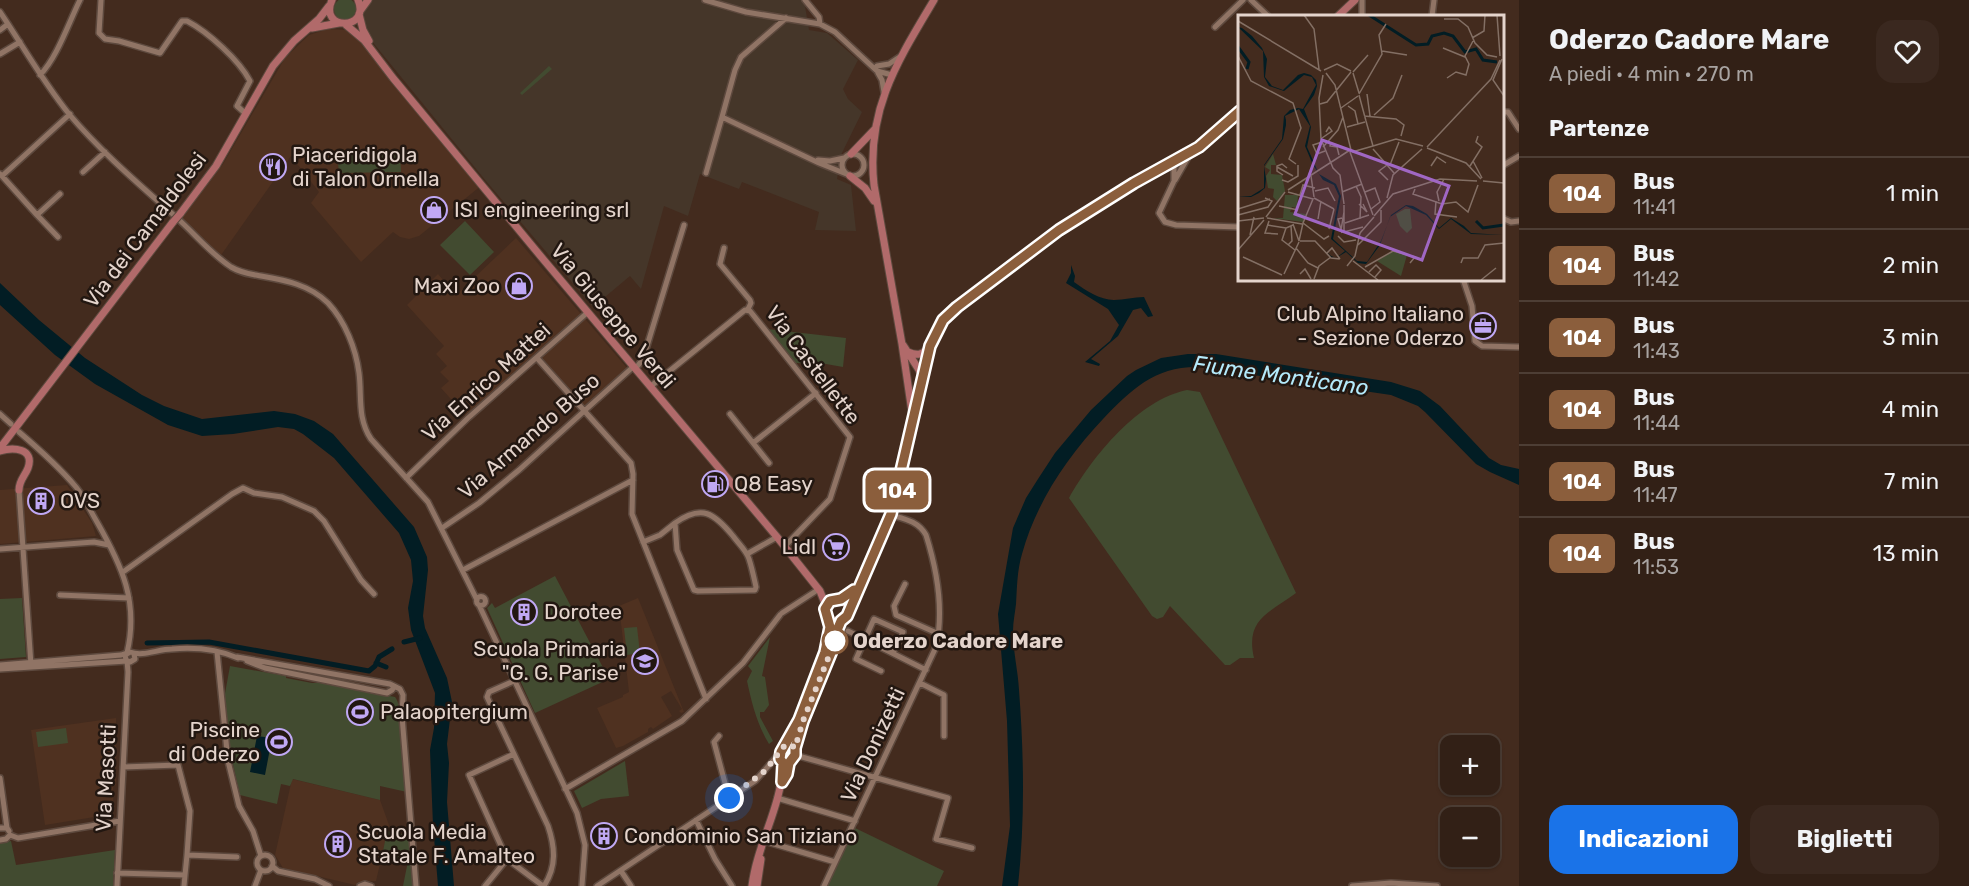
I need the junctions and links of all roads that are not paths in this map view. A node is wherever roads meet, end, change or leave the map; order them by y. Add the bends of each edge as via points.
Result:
1 (80, 0) edge
2 (101, 0) edge
3 (358, 0) edge
4 (368, 0) edge
5 (705, 0) edge
6 (805, 0) edge
7 (934, 0) edge
8 (1243, 0) edge
9 (1251, 0) edge
10 (1355, 0) edge
11 (1434, 0) edge
12 (330, 2) edge
13 (0, 12) edge
14 (360, 13) junction
15 (1267, 15) edge
16 (1339, 15) edge
17 (1432, 15) edge
18 (786, 18) junction
19 (8, 24) junction
20 (342, 24) junction
21 (820, 24) junction
22 (1215, 27) dead end
23 (310, 29) junction
24 (0, 30) edge
25 (20, 42) junction
26 (0, 54) edge
27 (903, 55) junction
28 (381, 62) junction
29 (874, 67) junction
30 (40, 75) junction
31 (892, 75) junction
32 (884, 92) junction
33 (1504, 112) edge
34 (245, 113) junction
35 (1238, 113) edge
36 (70, 114) junction
37 (722, 117) junction
38 (875, 129) junction
39 (1519, 129) edge
40 (105, 152) junction
41 (1191, 152) junction
42 (848, 156) junction
43 (1519, 156) edge
44 (813, 160) junction
45 (1174, 162) junction
46 (1504, 165) edge
47 (83, 172) dead end
48 (706, 173) dead end
49 (1, 175) edge
50 (849, 176) junction
51 (1174, 181) junction
52 (60, 194) dead end
53 (877, 206) junction
54 (37, 215) junction
55 (1504, 219) edge
56 (1519, 221) edge
57 (684, 225) dead end
58 (1238, 227) edge
59 (58, 237) dead end
60 (724, 248) dead end
61 (1463, 280) edge
62 (748, 309) junction
63 (588, 312) junction
64 (902, 344) junction
65 (930, 346) junction
66 (1519, 347) edge
67 (908, 352) junction
68 (537, 358) junction
69 (635, 367) junction
70 (906, 369) junction
71 (923, 376) junction
72 (651, 386) junction
73 (816, 393) junction
74 (584, 410) junction
75 (0, 414) edge
76 (730, 414) dead end
77 (11, 424) dead end
78 (912, 424) junction
79 (20, 432) dead end
80 (753, 443) junction
81 (0, 449) edge
82 (769, 463) dead end
83 (406, 478) junction
84 (633, 480) junction
85 (19, 490) joint
86 (891, 514) junction
87 (675, 523) junction
88 (442, 528) junction
89 (102, 532) junction
90 (777, 537) junction
91 (94, 542) junction
92 (643, 542) junction
93 (110, 545) junction
94 (785, 546) junction
95 (23, 547) junction
96 (0, 549) edge
97 (747, 554) junction
98 (463, 570) junction
99 (123, 572) junction
100 (861, 584) junction
101 (905, 584) dead end
102 (819, 590) junction
103 (374, 594) dead end
104 (60, 595) dead end
105 (129, 598) junction
106 (837, 599) junction
107 (826, 606) junction
108 (848, 612) junction
109 (829, 618) junction
110 (841, 621) junction
111 (848, 632) dead end
112 (939, 634) junction
113 (865, 639) junction
114 (217, 652) junction
115 (893, 653) junction
116 (131, 657) junction
117 (237, 657) junction
118 (271, 663) junction
119 (0, 665) edge
120 (31, 665) junction
121 (0, 669) edge
122 (267, 669) junction
123 (926, 670) junction
124 (319, 671) junction
125 (881, 671) dead end
126 (317, 681) junction
127 (514, 681) junction
128 (920, 683) junction
129 (394, 687) junction
130 (706, 699) junction
131 (719, 736) dead end
132 (945, 736) dead end
133 (785, 745) junction
134 (795, 752) junction
135 (780, 753) junction
136 (514, 754) junction
137 (785, 763) junction
138 (771, 764) junction
139 (123, 767) junction
140 (0, 778) edge
141 (876, 778) junction
142 (565, 789) junction
143 (729, 798) junction
144 (777, 798) junction
145 (120, 820) junction
146 (696, 820) junction
147 (855, 821) junction
148 (0, 828) edge
149 (7, 828) junction
150 (5, 838) edge
151 (764, 842) junction
152 (972, 848) dead end
153 (187, 855) junction
154 (261, 856) junction
155 (237, 857) dead end
156 (507, 860) junction
157 (835, 862) junction
158 (272, 866) junction
159 (261, 870) junction
160 (621, 871) junction
161 (117, 873) junction
162 (185, 875) junction
163 (117, 886) edge
164 (184, 886) edge
165 (255, 886) edge
166 (329, 886) edge
167 (360, 886) edge
168 (371, 886) edge
169 (416, 886) edge
170 (485, 886) edge
171 (544, 886) edge
172 (583, 886) edge
173 (597, 886) edge
174 (632, 886) edge
175 (732, 886) edge
176 (752, 886) edge
177 (757, 886) edge
178 (824, 886) edge
179 (1352, 886) edge
180 (1437, 886) edge

1 - 30 street
2 - 34 street via 99,33 105,39 160,53 182,21 211,38 245,71 250,81 237,106
3 - 14 main road, Via Giuseppe Verdi
4 - 14 main road
5 - 18 street
6 - 21 street
7 - 27 main road
8 - 22 street
9 - 15 street
10 - 16 main road
11 - 17 street
12 - 20 main road, Via Giuseppe Verdi via 332,18
12 - 23 main road, Via dei Camaldolesi
13 - 19 street
14 - 20 main road via 354,21
14 - 28 main road, Via Giuseppe Verdi via 363,30
18 - 21 street
18 - 37 street via 741,57
19 - 24 street
19 - 25 street
20 - 23 main road
20 - 28 main road, Via Giuseppe Verdi via 361,36
21 - 29 street
23 - 34 main road, Via dei Camaldolesi via 282,54
25 - 26 street
25 - 30 street
27 - 29 street
27 - 31 main road
28 - 63 main road, Via Giuseppe Verdi
29 - 31 street via 886,69
29 - 32 street
30 - 36 street
31 - 32 main road
32 - 38 main road
33 - 39 street
34 - 81 main road, Via dei Camaldolesi, bridge via 216,166
35 - 41 main road
36 - 40 street
36 - 49 street
37 - 44 street
37 - 48 street
38 - 42 main road
38 - 53 main road via 872,171
40 - 47 street
40 - 83 street via 230,266 248,274 293,282 329,305 345,329 356,358 365,429
41 - 45 main road
41 - 51 street
42 - 44 street
42 - 50 street via 842,166
42 - 50 street via 861,157 864,166 860,174
43 - 46 street
44 - 50 street
45 - 51 street
45 - 65 main road via 1059,230 957,307 943,320
49 - 54 street
50 - 53 main road via 868,191
51 - 58 street via 1160,208 1165,222
52 - 54 street
53 - 64 main road
54 - 59 street
55 - 56 street
57 - 69 street via 643,359
60 - 62 street via 720,264 750,300
61 - 66 street via 1472,306 1475,341 1482,346
62 - 72 street, Via Castellette
62 - 73 street, Via Castellette
63 - 68 street, Via Enrico Mattei
63 - 69 main road, Via Giuseppe Verdi
64 - 67 main road
64 - 70 main road
65 - 67 main road via 918,355
65 - 71 main road
67 - 71 main road
68 - 74 street
68 - 83 street, Via Enrico Mattei
69 - 72 main road, Via Giuseppe Verdi
69 - 74 street, Via Armando Buso
70 - 71 main road via 911,377
70 - 78 main road
71 - 78 main road
72 - 90 main road, Via Giuseppe Verdi
73 - 80 street
73 - 94 street, Via Castellette via 850,437 830,499
74 - 84 street via 628,458
74 - 88 street, Via Armando Buso via 519,470
75 - 77 street
76 - 80 street
78 - 86 main road
79 - 89 street, Via Masotti via 74,484
80 - 82 street
81 - 85 main road via 22,448 29,459
83 - 88 street via 428,502
84 - 92 street via 632,514
84 - 98 street
85 - 95 street
86 - 100 main road
86 - 112 street via 914,522 926,535 938,592
87 - 92 street
87 - 97 street via 694,512 710,514 720,520
87 - 97 street via 677,550 694,590 755,590
88 - 98 street
89 - 91 street
89 - 93 street, Via Masotti
90 - 94 main road, Via Giuseppe Verdi
90 - 97 street
91 - 93 street
91 - 95 street
92 - 130 street
93 - 99 street, Via Masotti
94 - 102 main road, Via Giuseppe Verdi
95 - 96 street
95 - 120 street
98 - 127 street
99 - 103 street via 243,488 314,510
99 - 105 street, Via Masotti
100 - 106 main road
100 - 108 main road
101 - 112 street via 894,606 896,615
102 - 106 main road, Via Giuseppe Verdi
102 - 107 main road, Via Giuseppe Verdi
102 - 130 street via 781,614 743,663
104 - 105 street
105 - 116 street, Via Masotti
106 - 107 main road
106 - 108 main road via 847,605
107 - 109 main road
108 - 110 main road
109 - 110 main road
109 - 133 main road via 822,664
110 - 134 main road
111 - 113 street
112 - 123 street, Via Donizetti
113 - 115 street
113 - 115 street via 874,619 903,632
113 - 125 street via 856,659
114 - 116 street via 172,649
114 - 117 street
114 - 154 street via 228,761 239,806
115 - 123 street
116 - 120 street
116 - 139 street, Via Masotti
117 - 118 street
117 - 122 street
118 - 122 street
118 - 124 street
119 - 120 street
120 - 121 street
122 - 126 street
123 - 128 street, Via Donizetti
124 - 126 street
124 - 129 street
126 - 129 street via 387,693
127 - 136 street via 489,692 487,697
127 - 142 street
128 - 132 street, Via Donizetti via 944,695
128 - 141 street, Via Donizetti
129 - 169 street via 403,695
130 - 142 street via 682,721
131 - 143 street via 714,742
133 - 134 main road via 791,745
133 - 135 main road
134 - 137 main road
134 - 141 street
135 - 137 main road
135 - 138 street
136 - 156 street via 469,775
136 - 171 street via 552,837 552,871
137 - 138 street
137 - 144 main road
138 - 143 street via 755,781
139 - 145 street, Via Masotti
139 - 153 street via 178,765 190,811
140 - 149 street
141 - 147 street, Via Donizetti
141 - 152 street via 948,798 936,839
142 - 172 street via 583,833
143 - 146 street
144 - 147 street
144 - 151 main road
145 - 150 street
145 - 161 street, Via Masotti
146 - 160 street
146 - 175 street
147 - 157 street, Via Donizetti
148 - 149 street
149 - 150 street
151 - 157 street
151 - 176 main road
151 - 177 main road
153 - 155 street
153 - 162 street
154 - 158 street via 270,857
154 - 159 street via 257,862
156 - 170 street
156 - 171 street
157 - 178 street, Via Donizetti
158 - 159 street
158 - 166 street
159 - 165 street
160 - 173 street
160 - 174 street
161 - 162 street
161 - 163 street, Via Masotti
162 - 164 street
167 - 168 street
179 - 180 street

